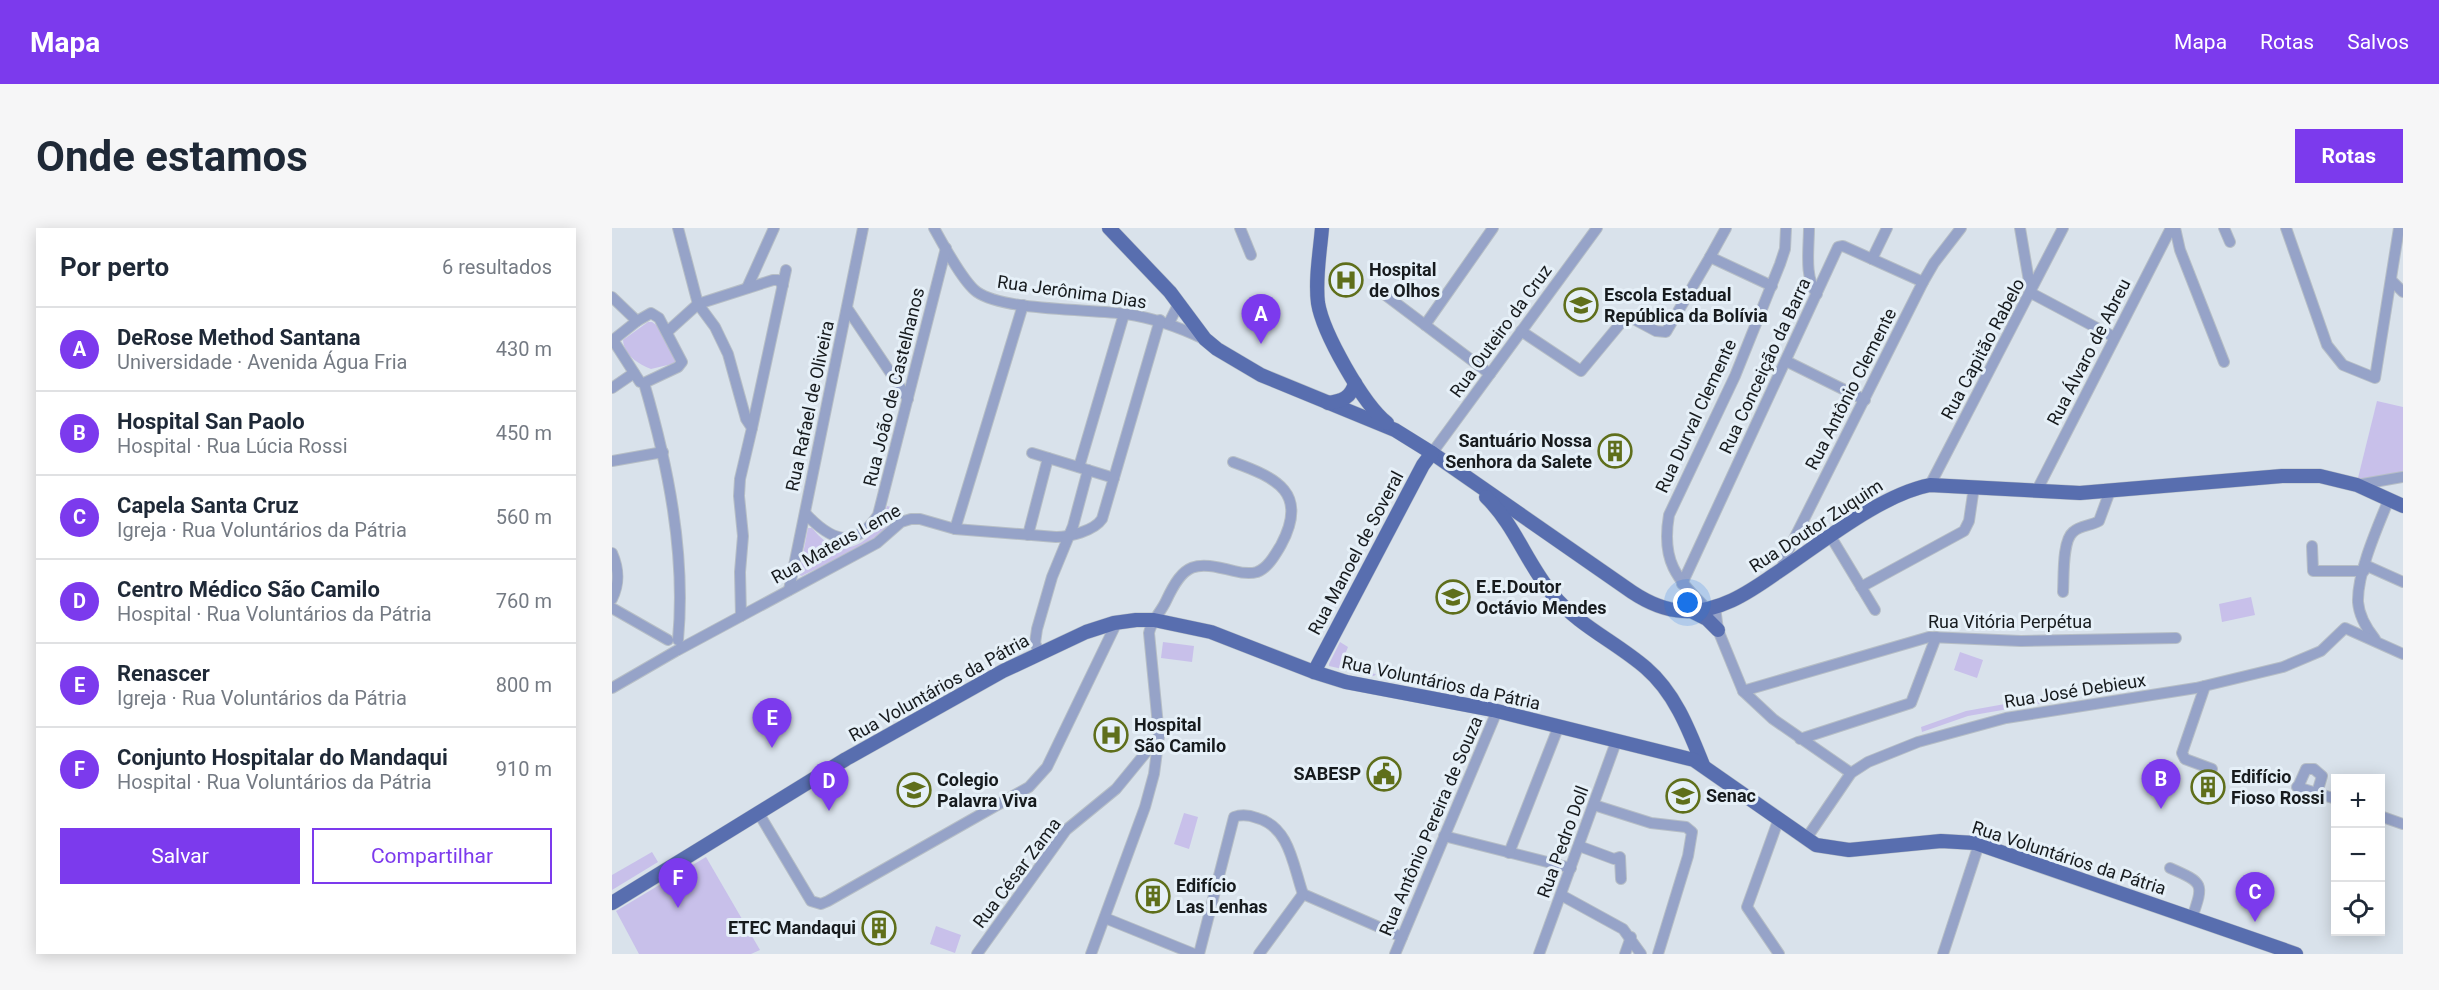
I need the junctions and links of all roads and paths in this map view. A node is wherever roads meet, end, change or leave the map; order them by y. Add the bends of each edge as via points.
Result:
1 (678, 228) edge
2 (774, 228) edge
3 (863, 228) edge
4 (934, 228) edge
5 (1240, 228) edge
6 (1322, 228) edge
7 (1493, 228) edge
8 (1597, 228) edge
9 (1726, 228) edge
10 (1786, 228) edge
11 (1809, 228) edge
12 (1887, 228) edge
13 (1961, 228) edge
14 (2020, 228) edge
15 (2063, 228) edge
16 (2173, 228) edge
17 (2224, 228) edge
18 (2286, 228) edge
19 (2398, 228) edge
20 (1113, 230) edge
21 (2230, 242) dead end
22 (946, 248) junction
23 (1251, 255) dead end
24 (1710, 257) junction
25 (1872, 259) junction
26 (786, 270) dead end
27 (2391, 280) junction
28 (1923, 282) junction
29 (783, 285) junction
30 (1772, 286) junction
31 (747, 288) junction
32 (1380, 291) dead end
33 (2403, 292) edge
34 (2031, 293) junction
35 (1817, 294) junction
36 (612, 297) edge
37 (1179, 303) junction
38 (698, 304) junction
39 (1023, 305) junction
40 (847, 308) junction
41 (1124, 314) junction
42 (637, 321) junction
43 (1164, 322) junction
44 (1425, 325) junction
45 (1521, 331) junction
46 (667, 332) junction
47 (2114, 337) junction
48 (1205, 339) junction
49 (1786, 361) junction
50 (2224, 362) dead end
51 (634, 373) junction
52 (1490, 374) junction
53 (644, 383) junction
54 (1355, 383) junction
55 (612, 388) edge
56 (908, 399) junction
57 (1865, 400) junction
58 (1334, 406) junction
59 (752, 428) junction
60 (1395, 430) junction
61 (663, 452) junction
62 (1032, 453) dead end
63 (1432, 453) junction
64 (1048, 458) junction
65 (612, 461) edge
66 (1233, 462) dead end
67 (1084, 469) junction
68 (2403, 477) edge
69 (1114, 478) junction
70 (2357, 484) junction
71 (1930, 485) junction
72 (1482, 487) junction
73 (1974, 487) junction
74 (2110, 491) junction
75 (2036, 492) junction
76 (2389, 499) junction
77 (2403, 506) edge
78 (805, 513) junction
79 (955, 529) junction
80 (1028, 535) junction
81 (1068, 536) junction
82 (1831, 537) junction
83 (2312, 546) dead end
84 (612, 554) edge
85 (2365, 568) junction
86 (1781, 570) junction
87 (2403, 582) edge
88 (1682, 584) junction
89 (1861, 587) junction
90 (789, 590) junction
91 (2063, 592) dead end
92 (612, 599) edge
93 (612, 608) edge
94 (1711, 608) junction
95 (1875, 610) dead end
96 (1691, 611) junction
97 (741, 616) junction
98 (1154, 620) junction
99 (1117, 622) junction
100 (1718, 630) junction
101 (1936, 637) junction
102 (2176, 638) dead end
103 (2375, 640) junction
104 (674, 644) junction
105 (1040, 654) junction
106 (2403, 654) edge
107 (1314, 672) junction
108 (2205, 686) junction
109 (612, 688) edge
110 (1743, 691) junction
111 (1497, 711) junction
112 (1686, 726) junction
113 (1558, 728) junction
114 (1159, 736) junction
115 (1800, 739) junction
116 (1616, 742) junction
117 (1671, 754) junction
118 (1138, 764) junction
119 (1703, 765) junction
120 (2212, 769) dead end
121 (1851, 773) junction
122 (1154, 774) junction
123 (2317, 793) junction
124 (2331, 798) edge
125 (1594, 806) junction
126 (758, 812) junction
127 (2385, 818) edge
128 (1778, 820) junction
129 (2403, 824) edge
130 (1444, 836) junction
131 (1806, 840) junction
132 (1979, 843) junction
133 (1579, 846) junction
134 (1509, 853) junction
135 (1571, 868) junction
136 (2170, 868) dead end
137 (1621, 879) dead end
138 (1303, 894) junction
139 (1561, 895) junction
140 (612, 903) edge
141 (1105, 918) junction
142 (2192, 918) junction
143 (1631, 937) junction
144 (1402, 938) junction
145 (977, 954) edge
146 (1091, 954) edge
147 (1194, 954) edge
148 (1199, 954) edge
149 (1259, 954) edge
150 (1395, 954) edge
151 (1539, 954) edge
152 (1625, 954) edge
153 (1641, 954) edge
154 (1658, 954) edge
155 (1779, 954) edge
156 (1943, 954) edge
157 (2296, 954) edge

1 - 38 street
2 - 31 street
3 - 40 street, Rua Rafael de Oliveira
4 - 22 street, Rua Jerônima Dias
5 - 23 street
6 - 54 main road via 1320,312
7 - 44 street
8 - 45 street, Rua Outeiro da Cruz
9 - 24 street
10 - 30 street, Rua Durval Clemente via 1785,249
11 - 35 street via 1809,276
12 - 25 street
13 - 28 street, Rua Antônio Clemente
14 - 34 street
15 - 34 street, Rua Capitão Rabelo
16 - 47 street, Rua Álvaro de Abreu
16 - 50 street
17 - 21 street
18 - 27 street via 2328,345 2343,365 2375,378
19 - 27 street
20 - 37 main road, Rua Doutor Zuquim
22 - 39 street, Rua Jerônima Dias via 976,292
22 - 56 street, Rua João de Castelhanos
24 - 30 street
24 - 45 street via 1666,332 1628,316 1581,371
25 - 28 street, Rua Conceição da Barra
25 - 35 street, Rua Conceição da Barra via 1839,246
26 - 29 street
27 - 33 street
28 - 57 street, Rua Antônio Clemente
29 - 31 street via 773,280
29 - 59 street
30 - 88 street, Rua Durval Clemente via 1735,376 1669,515 1670,562
31 - 38 street
32 - 44 street
34 - 47 street
34 - 71 street, Rua Capitão Rabelo
35 - 49 street, Rua Conceição da Barra
36 - 42 street
37 - 43 street, Rua Jerônima Dias
37 - 48 main road, Rua Doutor Zuquim
38 - 46 street
38 - 59 street via 728,354
39 - 41 street, Rua Jerônima Dias
39 - 79 street
40 - 56 street
40 - 78 street, Rua Rafael de Oliveira
41 - 43 street, Rua Jerônima Dias
41 - 67 street
42 - 46 street via 653,314
42 - 51 street via 613,340
43 - 48 street, Rua Jerônima Dias
43 - 69 street
44 - 52 street
45 - 52 street, Rua Outeiro da Cruz
46 - 53 street via 681,364
47 - 75 street, Rua Álvaro de Abreu
48 - 58 main road, Rua Doutor Zuquim via 1250,370
49 - 57 street
49 - 88 street, Rua Conceição da Barra
51 - 53 street
51 - 55 street
52 - 63 street, Rua Outeiro da Cruz
53 - 61 street
54 - 58 main road via 1346,399
54 - 60 main road via 1367,403
56 - 78 street, Rua João de Castelhanos via 883,501 869,528 859,535 838,538 826,533
57 - 86 street, Rua Antônio Clemente
58 - 60 main road, Rua Doutor Zuquim
59 - 97 street via 739,496 743,536
60 - 63 main road, Rua Doutor Zuquim
61 - 65 street
61 - 104 street via 681,613
62 - 64 street
63 - 72 main road, Rua Doutor Zuquim
63 - 107 main road, Rua Manoel de Soveral
64 - 67 street
64 - 80 street
66 - 98 street via 1283,486 1293,513 1285,537 1273,559 1258,572 1240,573 1207,564 1191,568 1172,588
67 - 69 street
67 - 81 street
68 - 70 street
69 - 81 street, Rua Mateus Leme via 1098,525
70 - 74 main road, Rua Doutor Zuquim via 2304,475
70 - 76 main road, Rua Doutor Zuquim
71 - 73 main road, Rua Doutor Zuquim
71 - 82 main road, Rua Doutor Zuquim via 1891,498
72 - 96 main road, Rua Doutor Zuquim via 1641,598 1663,608
72 - 112 main road via 1552,594 1580,621 1656,676
73 - 75 main road, Rua Doutor Zuquim
73 - 89 street via 1970,521 1964,531
74 - 75 main road, Rua Doutor Zuquim
74 - 91 street via 2099,521 2075,530 2069,537
76 - 77 main road, Rua Doutor Zuquim
76 - 85 street
78 - 90 street, Rua Rafael de Oliveira
79 - 80 street, Rua Mateus Leme
79 - 90 street, Rua Mateus Leme via 920,519 901,522 877,543
80 - 81 street, Rua Mateus Leme
81 - 105 street via 1037,629 1035,643
82 - 86 main road, Rua Doutor Zuquim
82 - 89 street
83 - 85 street via 2313,571
84 - 92 street via 618,577
85 - 87 street
85 - 103 street via 2358,603
86 - 94 main road, Rua Doutor Zuquim via 1738,597
88 - 94 street, Rua Durval Clemente
89 - 95 street
90 - 97 street, Rua Mateus Leme
93 - 104 street
94 - 96 main road, Rua Doutor Zuquim
94 - 100 street
96 - 100 main road
97 - 104 street, Rua Mateus Leme via 699,639
98 - 99 main road, Rua Voluntários da Pátria
98 - 107 main road, Rua Voluntários da Pátria via 1211,632
98 - 114 street via 1149,633
99 - 105 main road, Rua Voluntários da Pátria
99 - 126 street via 1047,767 1029,787 828,901 811,901
100 - 110 street
101 - 102 street, Rua Vitória Perpétua via 2021,641
101 - 110 street, Rua Vitória Perpétua via 1905,642
101 - 115 street via 1911,703
103 - 106 street
103 - 108 street, Rua José Debieux via 2345,628 2328,646 2305,660
104 - 109 street, Rua Mateus Leme
105 - 126 main road, Rua Voluntários da Pátria via 903,725
107 - 111 main road, Rua Voluntários da Pátria via 1346,682
108 - 120 street via 2182,753 2185,759
108 - 121 street, Rua José Debieux via 1971,726 1868,762
110 - 115 street
111 - 113 main road, Rua Voluntários da Pátria
111 - 130 street, Rua Antônio Pereira de Souza
112 - 117 main road via 1681,742
112 - 119 main road
113 - 116 main road, Rua Voluntários da Pátria
113 - 134 street
114 - 118 street, Rua César Zama
114 - 122 street
115 - 121 street
116 - 117 main road, Rua Voluntários da Pátria
116 - 125 street, Rua Pedro Doll
117 - 119 main road, Rua Voluntários da Pátria
118 - 122 street
118 - 145 street, Rua César Zama via 1109,795 1066,830
119 - 128 main road, Rua Voluntários da Pátria
121 - 131 street, Rua José Debieux
122 - 141 street
123 - 123 street via 2297,787 2306,769 2314,769 2322,776
123 - 124 street
125 - 133 street, Rua Pedro Doll
125 - 154 street via 1652,823 1686,827 1692,832
126 - 140 main road, Rua Voluntários da Pátria
127 - 129 street
128 - 131 main road, Rua Voluntários da Pátria
128 - 155 street via 1747,907
130 - 134 street
130 - 144 street, Rua Antônio Pereira de Souza
131 - 132 main road, Rua Voluntários da Pátria via 1849,850 1941,841
132 - 142 main road, Rua Voluntários da Pátria
132 - 156 street
133 - 135 street, Rua Pedro Doll
133 - 137 street via 1614,859 1620,857
134 - 135 street
135 - 139 street, Rua Pedro Doll
136 - 142 street via 2199,885
138 - 144 street
138 - 148 street via 1281,833 1270,822 1244,815 1234,817
138 - 149 street
139 - 143 street via 1623,928
139 - 151 street, Rua Pedro Doll
141 - 146 street
141 - 147 street
142 - 157 main road, Rua Voluntários da Pátria
143 - 152 street
143 - 153 street
144 - 150 street, Rua Antônio Pereira de Souza

